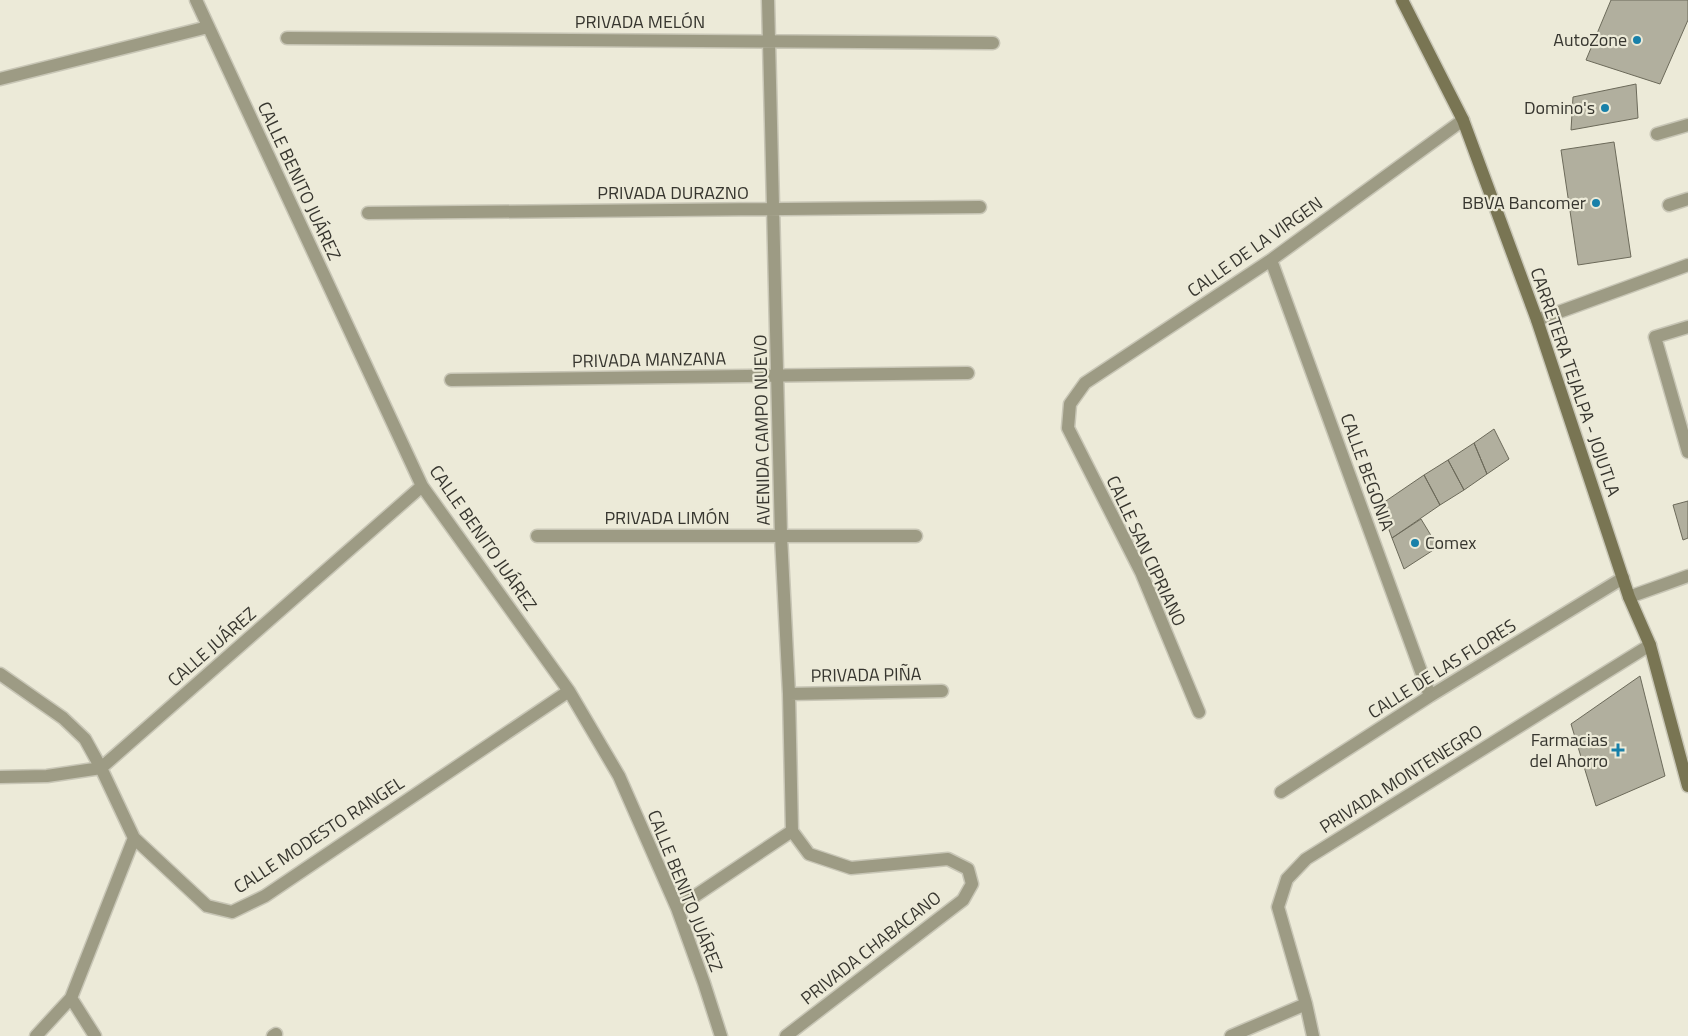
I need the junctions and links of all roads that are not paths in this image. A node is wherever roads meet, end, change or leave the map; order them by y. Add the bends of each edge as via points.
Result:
1 (196, 0) edge
2 (768, 0) edge
3 (1402, 0) edge
4 (208, 27) junction
5 (287, 38) dead end
6 (768, 40) junction
7 (993, 43) dead end
8 (0, 79) edge
9 (1463, 120) junction
10 (1688, 125) edge
11 (1657, 134) dead end
12 (1688, 199) edge
13 (1669, 205) dead end
14 (980, 208) dead end
15 (773, 210) junction
16 (368, 213) dead end
17 (1271, 260) junction
18 (1688, 265) edge
19 (1537, 320) junction
20 (1688, 327) edge
21 (968, 373) dead end
22 (778, 375) junction
23 (451, 380) dead end
24 (1070, 404) joint
25 (1688, 452) edge
26 (422, 486) junction
27 (537, 536) dead end
28 (782, 536) junction
29 (916, 536) dead end
30 (1688, 576) edge
31 (1623, 578) junction
32 (1629, 597) junction
33 (1650, 645) junction
34 (0, 674) edge
35 (568, 691) junction
36 (942, 691) dead end
37 (790, 694) junction
38 (1430, 696) junction
39 (1199, 712) dead end
40 (101, 768) junction
41 (0, 777) edge
42 (1688, 786) edge
43 (1281, 792) dead end
44 (792, 831) junction
45 (134, 838) junction
46 (677, 908) junction
47 (71, 998) junction
48 (1306, 1004) junction
49 (36, 1036) edge
50 (95, 1036) edge
51 (721, 1036) edge
52 (786, 1036) edge
53 (1231, 1036) edge
54 (1313, 1036) edge

1 - 4 street, CALLE BENITO JUÁREZ
2 - 6 street, AVENIDA CAMPO NUEVO
3 - 9 main road, CARRETERA TEJALPA - JOJUTLA
4 - 8 street
4 - 26 street, CALLE BENITO JUÁREZ
5 - 6 street, PRIVADA MELÓN
6 - 7 street, PRIVADA MELÓN
6 - 15 street, AVENIDA CAMPO NUEVO
9 - 17 street, CALLE DE LA VIRGEN
9 - 19 main road, CARRETERA TEJALPA - JOJUTLA
10 - 11 street
12 - 13 street
14 - 15 street, PRIVADA DURAZNO
15 - 16 street, PRIVADA DURAZNO
15 - 22 street, AVENIDA CAMPO NUEVO
17 - 24 street, CALLE DE LA VIRGEN via 1085,383
17 - 38 street, CALLE BEGONIA
18 - 19 street
19 - 31 main road, CARRETERA TEJALPA - JOJUTLA
20 - 25 street via 1655,337
21 - 22 street, PRIVADA MANZANA
22 - 23 street, PRIVADA MANZANA
22 - 28 street, AVENIDA CAMPO NUEVO
24 - 39 street, CALLE SAN CIPRIANO via 1068,428 1141,572
26 - 35 street, CALLE BENITO JUÁREZ
26 - 40 street, CALLE JUÁREZ
27 - 28 street, PRIVADA LIMÓN
28 - 29 street, PRIVADA LIMÓN
28 - 37 street, AVENIDA CAMPO NUEVO
30 - 32 street
31 - 32 main road, CARRETERA TEJALPA - JOJUTLA
31 - 38 street, CALLE DE LAS FLORES
32 - 33 main road, CARRETERA TEJALPA - JOJUTLA
33 - 42 main road, CARRETERA TEJALPA - JOJUTLA
33 - 48 street, PRIVADA MONTENEGRO via 1306,859 1287,879 1278,906
34 - 40 street, CALLE MODESTO RANGEL via 63,718 84,739
35 - 45 street, CALLE MODESTO RANGEL via 265,896 232,912 207,906
35 - 46 street, CALLE BENITO JUÁREZ via 619,776
36 - 37 street, PRIVADA PIÑA
37 - 44 street, AVENIDA CAMPO NUEVO
38 - 43 street, CALLE DE LAS FLORES
40 - 41 street via 47,776
40 - 45 street, CALLE MODESTO RANGEL
44 - 46 street
44 - 52 street, PRIVADA CHABACANO via 809,854 851,868 948,859 968,869 972,884 962,900
45 - 47 street
46 - 51 street, CALLE BENITO JUÁREZ
47 - 49 street
47 - 50 street
48 - 53 street
48 - 54 street, PRIVADA MONTENEGRO

